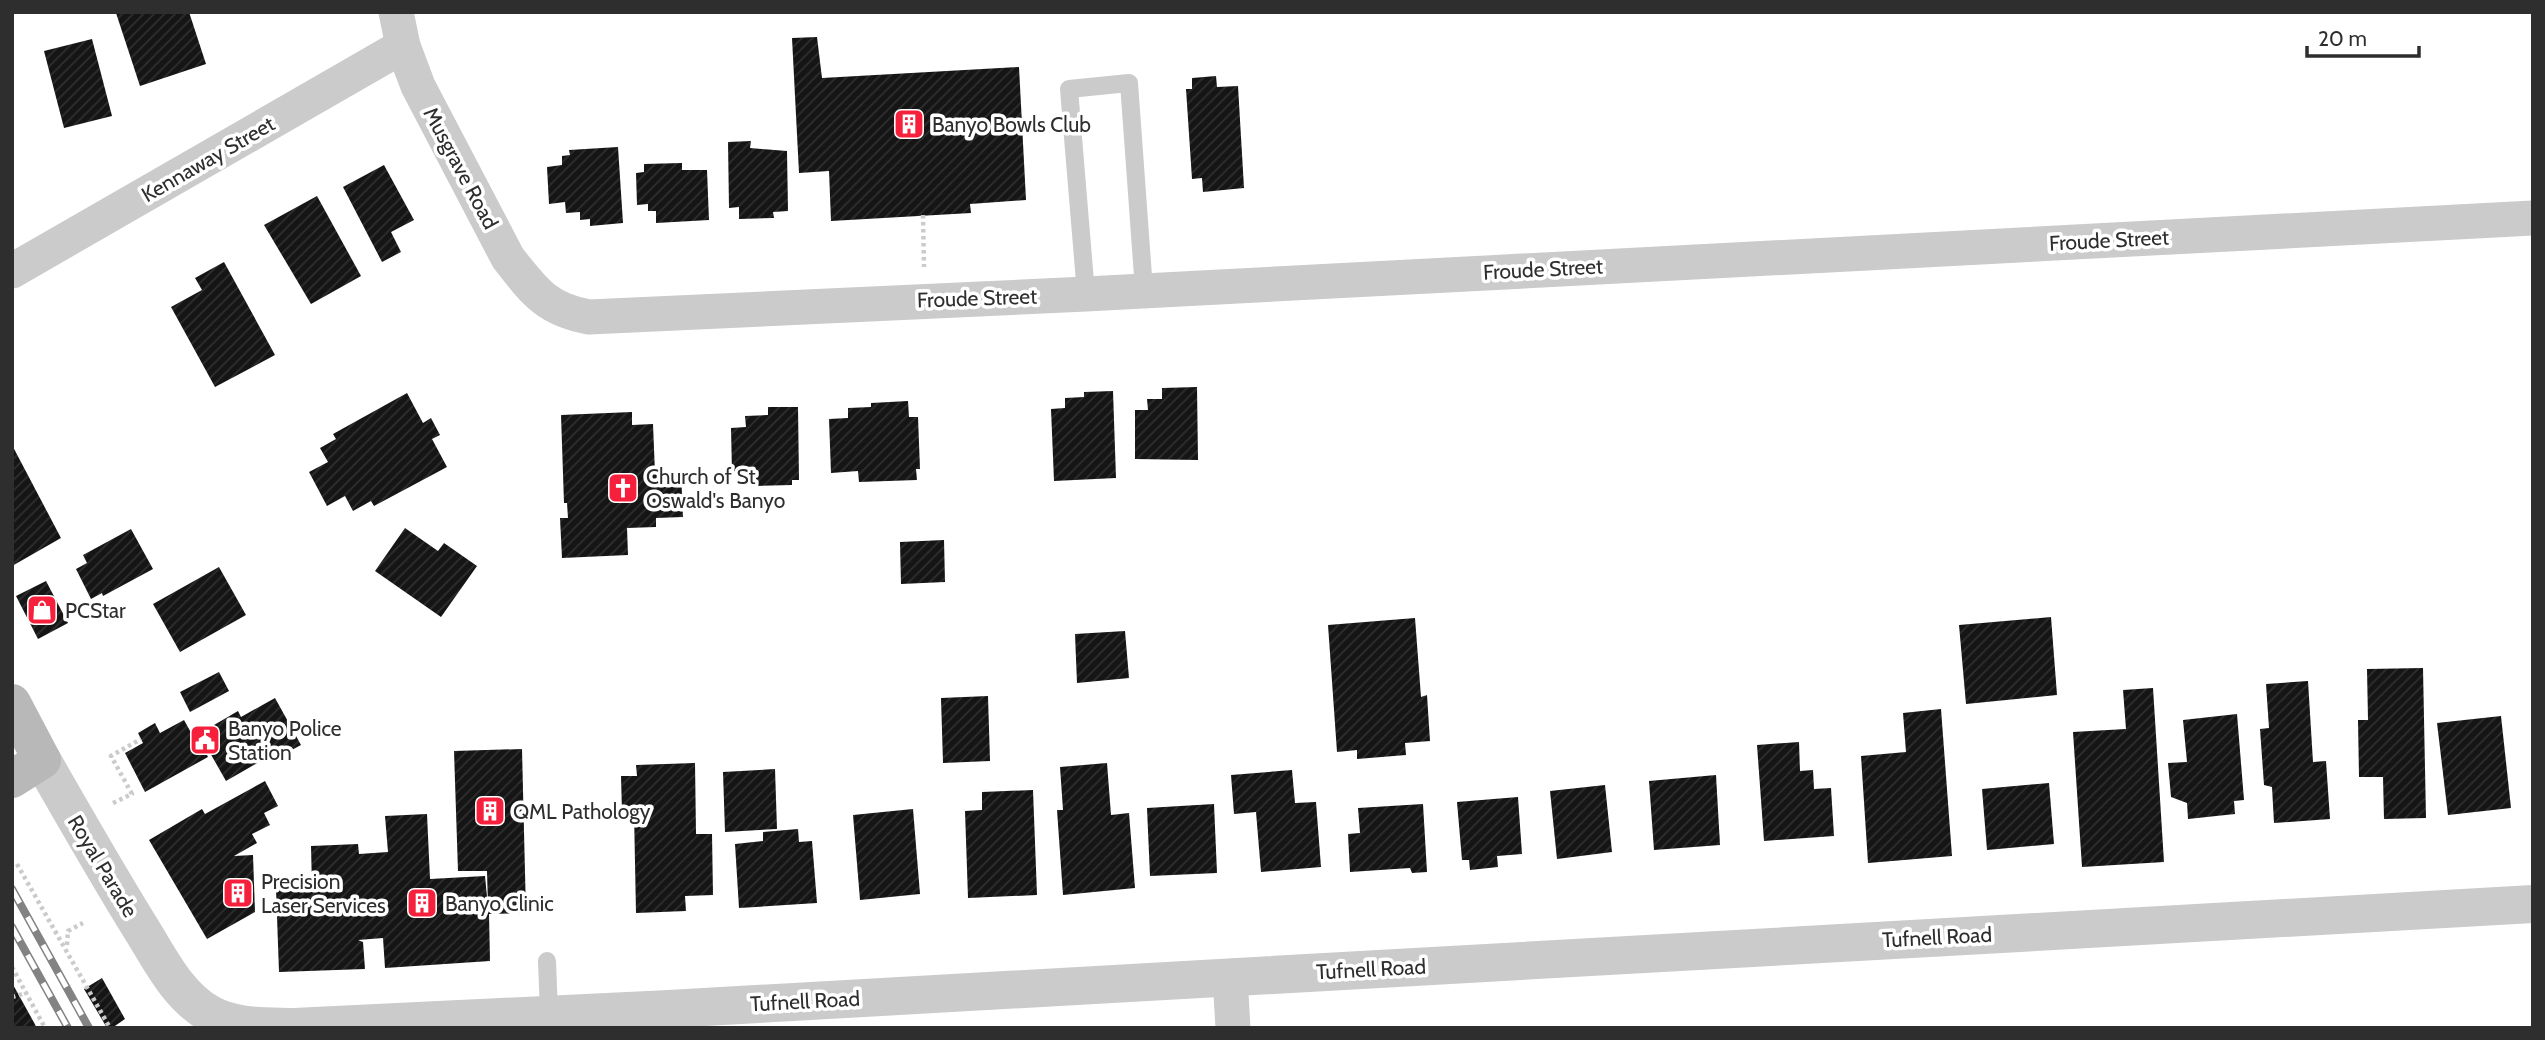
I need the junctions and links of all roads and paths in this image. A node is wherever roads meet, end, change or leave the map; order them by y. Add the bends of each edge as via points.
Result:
1 (396, 12) edge
2 (403, 46) junction
3 (923, 215) dead end
4 (2533, 218) edge
5 (12, 271) edge
6 (1144, 290) junction
7 (1086, 294) junction
8 (925, 300) junction
9 (554, 307) joint
10 (12, 703) edge
11 (141, 739) dead end
12 (27, 770) edge
13 (113, 803) dead end
14 (17, 864) dead end
15 (2533, 904) edge
16 (83, 923) dead end
17 (67, 947) junction
18 (547, 961) dead end
19 (12, 967) edge
20 (1230, 977) junction
21 (26, 993) junction
22 (12, 997) edge
23 (550, 1013) junction
24 (211, 1015) joint
25 (670, 1018) edge
26 (45, 1028) edge
27 (110, 1028) edge
28 (1233, 1028) edge

1 - 2 street, Musgrave Road
2 - 5 street, Kennaway Street
2 - 9 street, Musgrave Road via 438,128 508,258
3 - 8 path
4 - 6 street, Froude Street
6 - 7 street, Froude Street
6 - 7 lane via 1129,83 1069,89
7 - 8 street, Froude Street
8 - 9 street, Froude Street via 609,317 589,317
10 - 12 main road, Royal Parade
11 - 13 path via 111,756 132,794
12 - 24 street, Royal Parade via 188,998
14 - 17 path
15 - 20 street, Tufnell Road
16 - 17 path via 68,932
17 - 27 path
18 - 23 lane
19 - 21 path
20 - 25 street, Tufnell Road
20 - 28 street
21 - 22 path
21 - 26 path
23 - 24 street, Tufnell Road via 294,1027 229,1022
23 - 25 street, Tufnell Road

